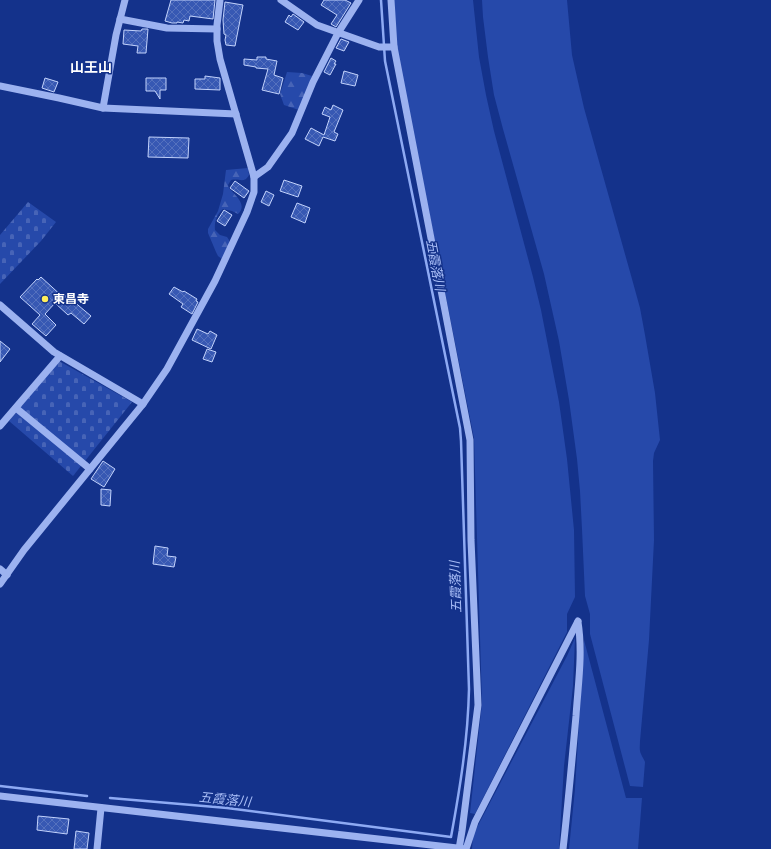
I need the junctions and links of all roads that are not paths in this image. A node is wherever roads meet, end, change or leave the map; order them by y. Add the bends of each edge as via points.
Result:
1 (125, 0) edge
2 (220, 0) edge
3 (281, 0) edge
4 (359, 0) edge
5 (391, 0) edge
6 (120, 19) junction
7 (217, 28) junction
8 (338, 32) junction
9 (392, 47) junction
10 (0, 86) edge
11 (103, 108) junction
12 (236, 114) junction
13 (254, 177) junction
14 (0, 305) edge
15 (60, 356) junction
16 (143, 404) junction
17 (16, 408) junction
18 (0, 426) edge
19 (90, 469) junction
20 (0, 569) edge
21 (7, 575) junction
22 (0, 584) edge
23 (0, 796) edge
24 (101, 808) junction
25 (97, 849) edge
26 (459, 849) edge
27 (563, 849) edge

1 - 6 street
2 - 7 street
3 - 8 street via 317,25
4 - 8 street
5 - 9 street
6 - 7 street via 167,28
6 - 11 street
7 - 12 street via 220,59
8 - 9 street via 379,47
8 - 13 street via 313,82 292,133 268,167
9 - 26 street via 470,440 471,540 478,705
10 - 11 street
11 - 12 street
12 - 13 street
13 - 16 street via 254,192 247,212 215,281 167,369
14 - 15 street
15 - 16 street
15 - 17 street
16 - 19 street
17 - 18 street
17 - 19 street
19 - 21 street via 24,550
20 - 21 street
21 - 22 street
23 - 24 street
24 - 25 street
24 - 26 street
26 - 27 street via 466,849 475,822 578,622 579,672

